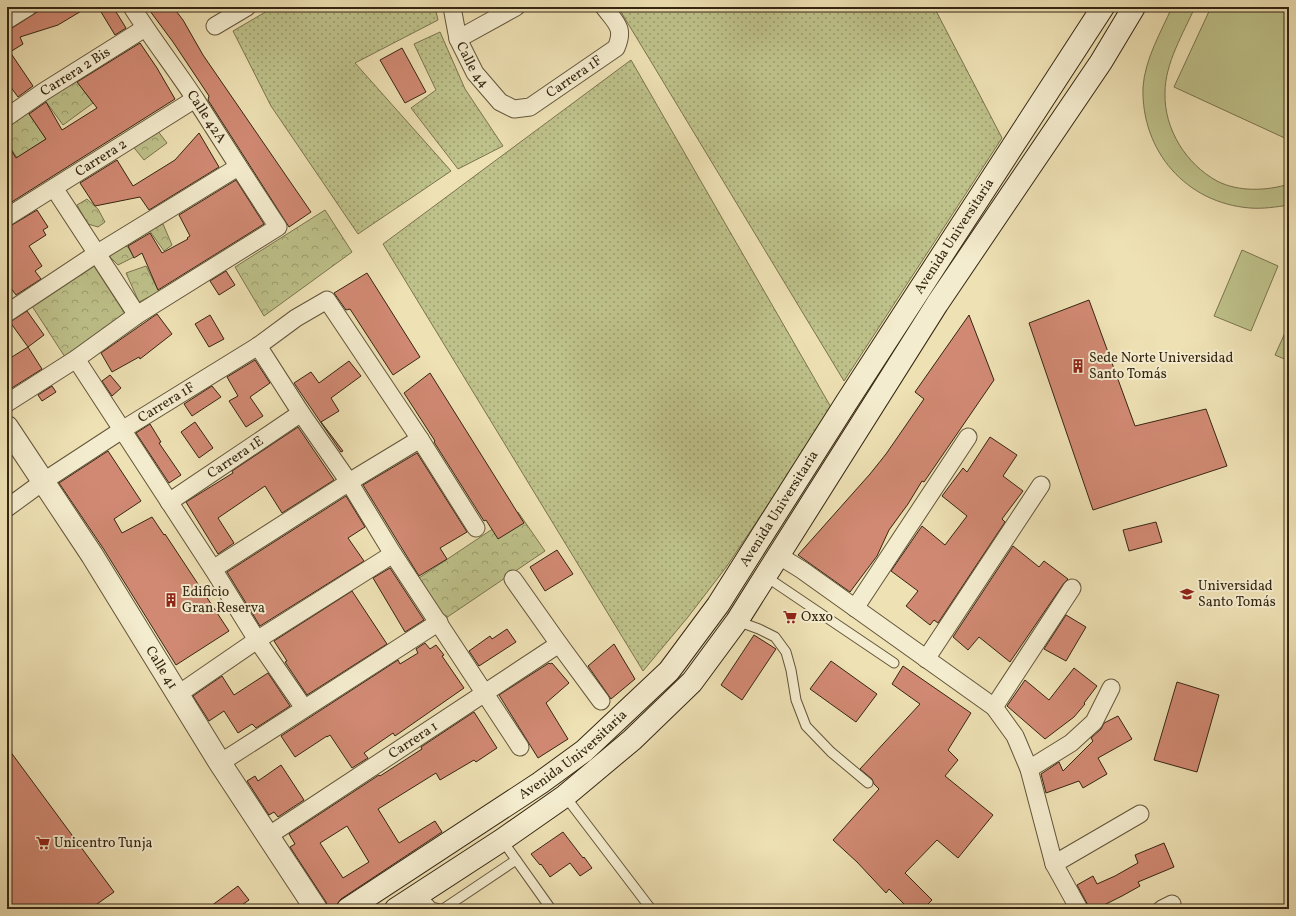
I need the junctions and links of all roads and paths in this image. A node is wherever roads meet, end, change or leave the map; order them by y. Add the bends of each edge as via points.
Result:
1 (28, 7) edge
2 (132, 7) edge
3 (248, 7) edge
4 (452, 7) edge
5 (516, 7) edge
6 (604, 7) edge
7 (1103, 7) edge
8 (1134, 7) edge
9 (7, 20) edge
10 (215, 26) dead end
11 (145, 28) junction
12 (458, 39) junction
13 (195, 99) junction
14 (514, 109) joint
15 (7, 117) edge
16 (238, 167) junction
17 (54, 188) junction
18 (7, 217) edge
19 (96, 254) junction
20 (7, 313) edge
21 (137, 315) junction
22 (258, 346) junction
23 (76, 359) junction
24 (7, 403) edge
25 (301, 413) junction
26 (7, 427) edge
27 (122, 430) junction
28 (968, 437) dead end
29 (420, 439) junction
30 (44, 481) junction
31 (349, 482) junction
32 (1041, 485) dead end
33 (169, 502) junction
34 (7, 508) edge
35 (476, 528) dead end
36 (393, 554) junction
37 (779, 554) junction
38 (213, 569) junction
39 (765, 576) junction
40 (513, 579) dead end
41 (1072, 588) dead end
42 (855, 608) junction
43 (737, 621) junction
44 (439, 622) junction
45 (257, 640) junction
46 (559, 644) junction
47 (926, 659) junction
48 (894, 663) dead end
49 (1111, 688) dead end
50 (484, 693) junction
51 (177, 695) junction
52 (601, 701) dead end
53 (994, 707) junction
54 (304, 708) junction
55 (520, 747) dead end
56 (220, 763) junction
57 (1029, 769) junction
58 (868, 783) dead end
59 (565, 796) junction
60 (1140, 814) dead end
61 (268, 836) junction
62 (502, 840) junction
63 (516, 860) junction
64 (1054, 864) junction
65 (419, 894) junction
66 (316, 909) edge
67 (348, 909) edge
68 (396, 909) edge
69 (440, 909) edge
70 (443, 909) edge
71 (551, 909) edge
72 (651, 909) edge
73 (1079, 909) edge

1 - 9 street
2 - 11 street, Calle 42A
3 - 10 street
4 - 12 street, Calle 44
5 - 12 street
6 - 14 street, Carrera 1F via 620,30 616,48 530,106
7 - 67 main road, Avenida Universitaria via 718,605 669,671 584,751 540,783
8 - 37 main road, Avenida Universitaria via 1101,62 937,304
11 - 13 street, Calle 42A
11 - 15 street, Carrera 2 Bis
12 - 14 street, Calle 44 via 475,73 500,102
13 - 16 street, Calle 42A
13 - 17 street, Carrera 2
16 - 19 street
16 - 21 street, Calle 42A via 278,227
17 - 18 street, Carrera 2
17 - 19 street
19 - 20 street
19 - 21 street
21 - 23 street
22 - 25 street
22 - 27 street, Carrera 1F
22 - 29 street, Carrera 1F via 296,318 328,300
23 - 24 street
23 - 27 street
25 - 31 street
25 - 33 street, Carrera 1E
26 - 30 main road, Calle 41
27 - 30 street, Carrera 1F
27 - 33 street
28 - 42 street
29 - 31 street
29 - 35 street
30 - 34 street, Carrera 1F
30 - 51 main road, Calle 41
31 - 36 street
31 - 38 street
32 - 47 street
33 - 38 street
36 - 44 street
36 - 45 street
37 - 39 main road, Avenida Universitaria
37 - 42 street
38 - 45 street
39 - 43 main road, Avenida Universitaria
39 - 48 lane
40 - 46 street
41 - 53 street
42 - 47 street
43 - 58 lane via 775,637 786,652 796,700 806,726 831,752
43 - 59 main road, Avenida Universitaria via 692,682 632,740
44 - 50 street
44 - 54 street
45 - 51 street
45 - 54 street
46 - 50 street, Carrera 1
46 - 52 street
47 - 53 street
49 - 57 street via 1094,722 1071,743
50 - 55 street
50 - 61 street, Carrera 1
51 - 56 main road, Calle 41
53 - 57 street via 1016,736
54 - 56 street
56 - 61 main road, Calle 41
57 - 64 street
59 - 62 main road, Avenida Universitaria
59 - 72 lane
60 - 64 street
61 - 66 main road, Calle 41
62 - 63 lane
62 - 65 main road, Avenida Universitaria
63 - 70 lane
63 - 71 lane
64 - 73 street
65 - 68 main road, Avenida Universitaria
65 - 69 lane via 432,907

